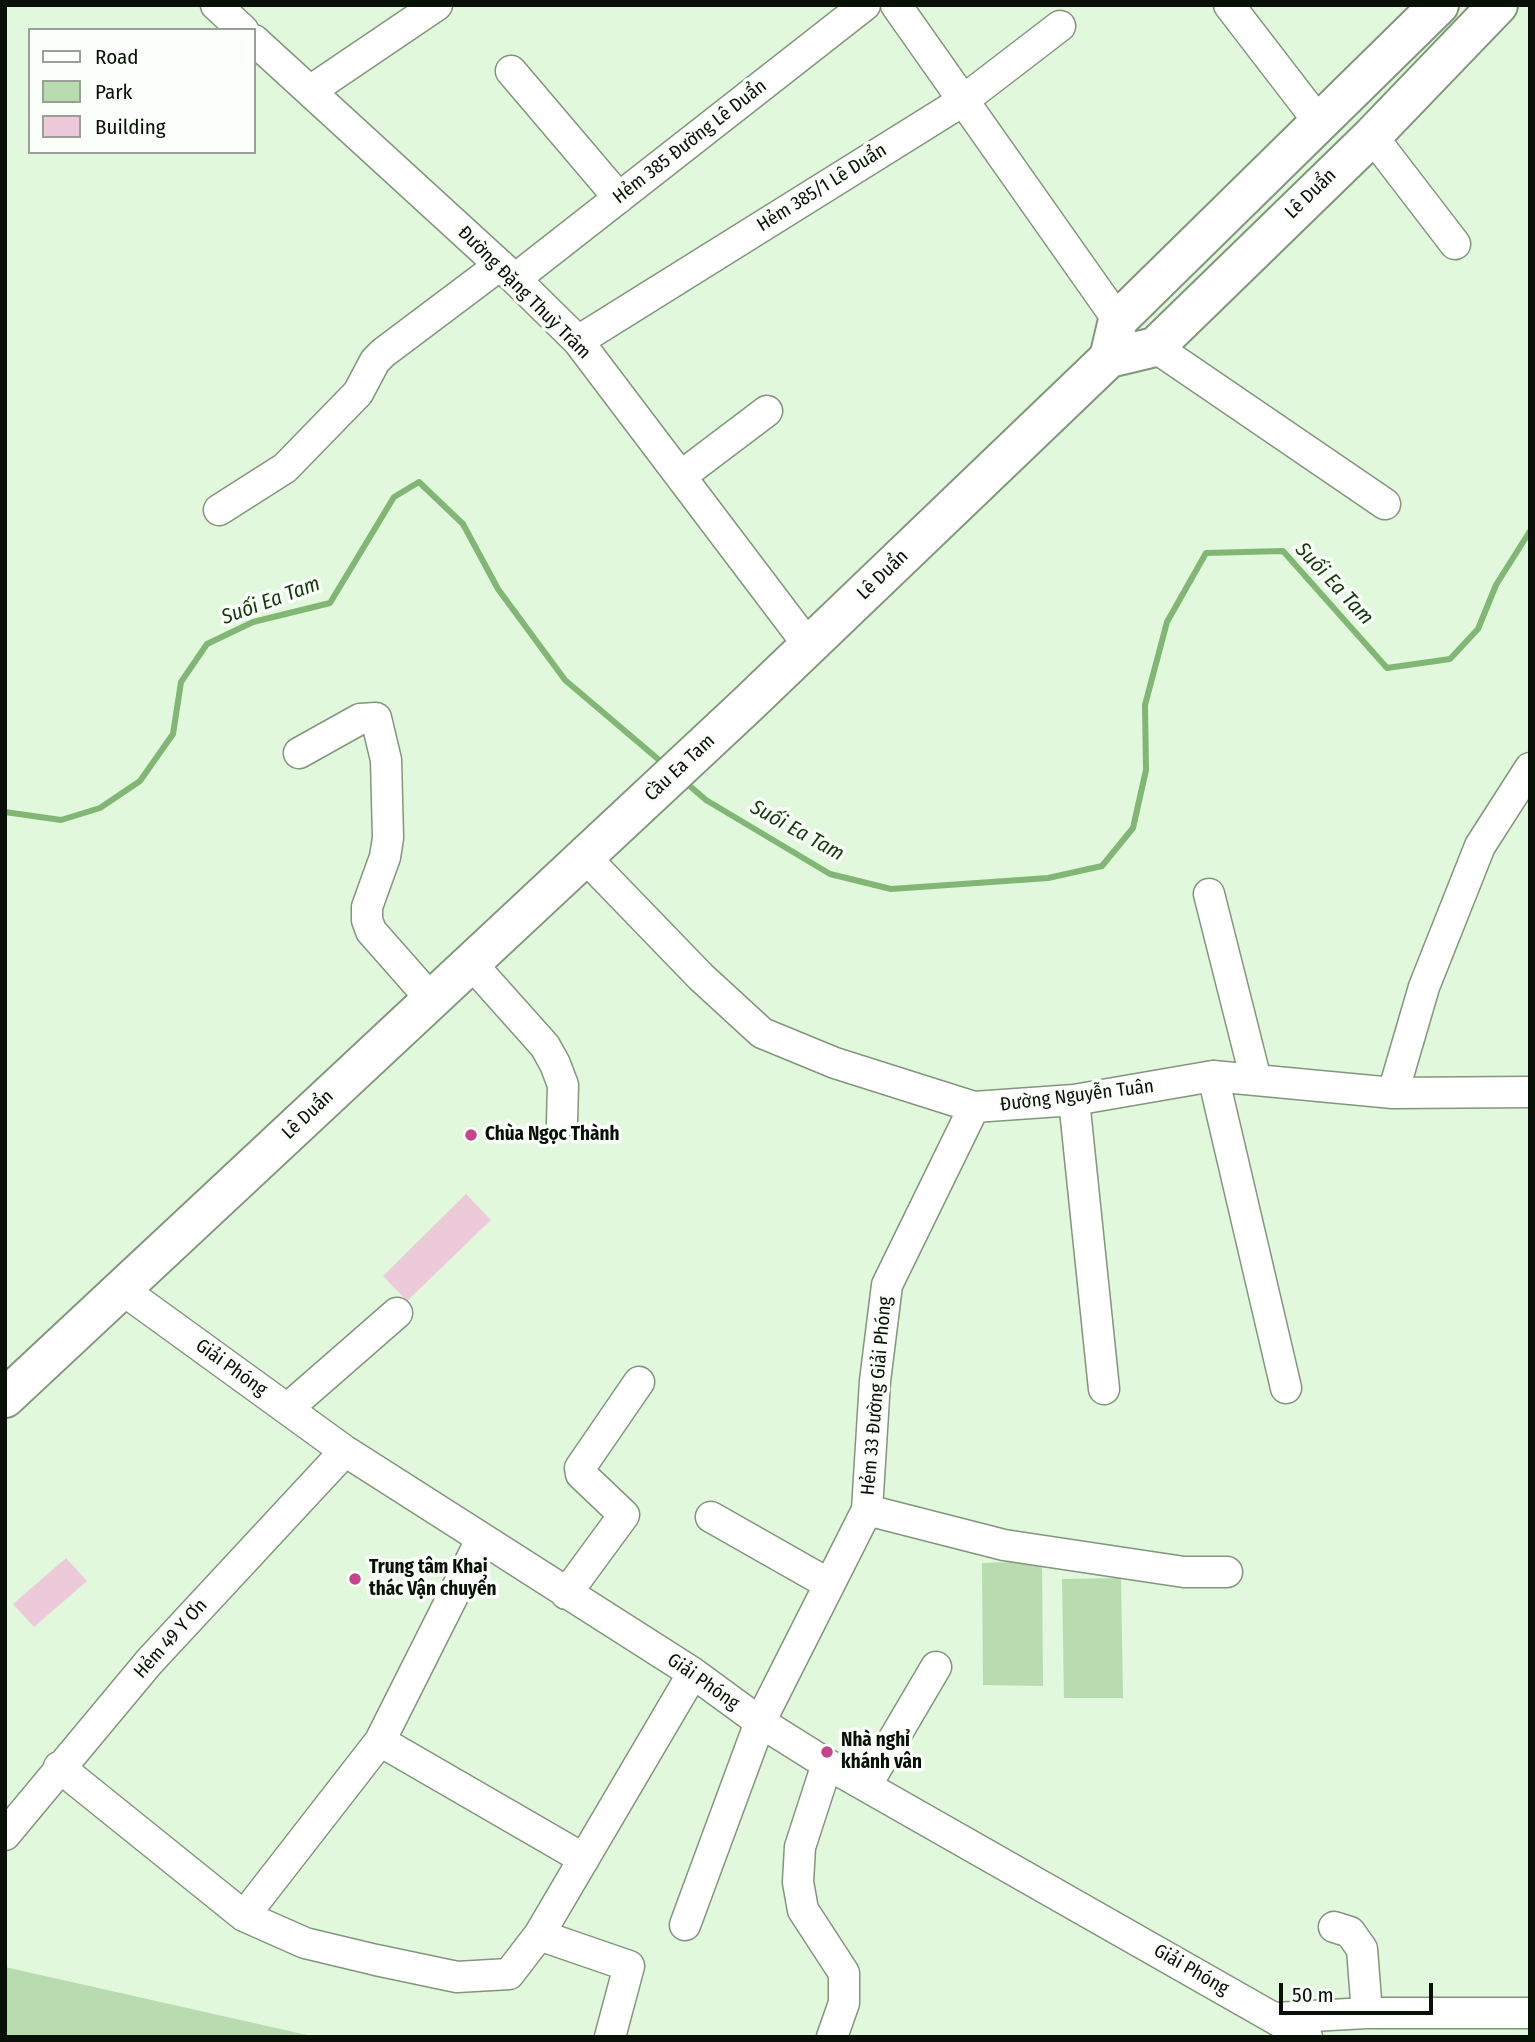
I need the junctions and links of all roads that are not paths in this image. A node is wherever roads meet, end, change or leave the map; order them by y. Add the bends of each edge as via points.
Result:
1 (216, 5) edge
2 (437, 5) edge
3 (865, 5) edge
4 (896, 5) edge
5 (1229, 5) edge
6 (1439, 5) edge
7 (1498, 5) edge
8 (1060, 26) dead end
9 (241, 28) edge
10 (256, 42) edge
11 (511, 71) dead end
12 (310, 91) junction
13 (961, 102) junction
14 (1319, 122) junction
15 (1372, 135) junction
16 (619, 198) junction
17 (1455, 244) dead end
18 (508, 272) junction
19 (1118, 320) junction
20 (578, 341) junction
21 (1154, 346) junction
22 (1109, 358) junction
23 (767, 411) dead end
24 (681, 476) junction
25 (1385, 504) dead end
26 (219, 510) dead end
27 (809, 646) junction
28 (747, 705) joint
29 (299, 753) dead end
30 (1530, 768) edge
31 (612, 831) joint
32 (583, 855) junction
33 (1209, 894) dead end
34 (470, 962) junction
35 (431, 999) junction
36 (1213, 1076) junction
37 (1256, 1080) junction
38 (1530, 1092) edge
39 (1393, 1093) junction
40 (1074, 1100) junction
41 (974, 1107) junction
42 (562, 1122) dead end
43 (123, 1290) junction
44 (397, 1313) dead end
45 (639, 1381) dead end
46 (1104, 1388) dead end
47 (1286, 1388) dead end
48 (5, 1398) edge
49 (288, 1409) junction
50 (345, 1451) junction
51 (867, 1510) junction
52 (711, 1517) dead end
53 (481, 1540) junction
54 (1227, 1572) dead end
55 (829, 1584) junction
56 (566, 1594) junction
57 (936, 1667) dead end
58 (693, 1673) junction
59 (760, 1722) junction
60 (380, 1741) junction
61 (827, 1764) junction
62 (59, 1767) junction
63 (866, 1786) junction
64 (5, 1835) edge
65 (583, 1858) junction
66 (244, 1916) junction
67 (685, 1925) dead end
68 (1334, 1927) dead end
69 (539, 1935) junction
70 (1367, 2013) junction
71 (1530, 2013) edge
72 (1275, 2018) junction
73 (610, 2037) edge
74 (832, 2037) edge
75 (1307, 2037) edge

1 - 9 street
2 - 12 street
3 - 16 street, Hẻm 385 Đường Lê Duẩn
4 - 13 street
5 - 14 street
6 - 14 main road
7 - 15 main road, Lê Duẩn
8 - 13 street, Hẻm 385/1 Lê Duẩn
10 - 12 street, Đường Đặng Thuỳ Trâm
11 - 16 street
12 - 18 street, Đường Đặng Thuỳ Trâm
13 - 19 street
13 - 20 street, Hẻm 385/1 Lê Duẩn
14 - 19 main road
15 - 17 street
15 - 21 main road, Lê Duẩn
16 - 18 street, Hẻm 385 Đường Lê Duẩn
18 - 20 street, Đường Đặng Thuỳ Trâm
18 - 26 street, Hẻm 385 Đường Lê Duẩn via 383,353 358,393 285,468
19 - 22 main road
20 - 24 street, Đường Đặng Thuỳ Trâm
21 - 22 main road, Lê Duẩn
21 - 25 street
22 - 27 main road, Lê Duẩn
23 - 24 street
24 - 27 street, Đường Đặng Thuỳ Trâm
27 - 28 main road, Lê Duẩn
28 - 31 main road, Cầu Ea Tam
29 - 35 street via 360,719 376,718 386,760 388,838 367,920 371,931
30 - 39 street via 1480,846 1424,987
31 - 32 main road, Lê Duẩn
32 - 34 main road, Lê Duẩn
32 - 41 street, Đường Nguyễn Tuân via 701,978 762,1033 835,1063
33 - 37 street
34 - 35 main road, Lê Duẩn
34 - 42 street via 544,1046 555,1065 563,1085
35 - 43 main road, Lê Duẩn
36 - 37 street, Đường Nguyễn Tuân
36 - 40 street, Đường Nguyễn Tuân
36 - 47 street
37 - 39 street, Đường Nguyễn Tuân
38 - 39 street, Đường Nguyễn Tuân
40 - 41 street, Đường Nguyễn Tuân
40 - 46 street
41 - 51 street, Hẻm 33 Đường Giải Phóng via 887,1285
43 - 48 main road, Lê Duẩn
43 - 49 street, Giải Phóng
44 - 49 street
45 - 56 street via 580,1468 581,1475 624,1515
49 - 50 street, Giải Phóng
50 - 53 street, Giải Phóng
50 - 62 street, Hẻm 49 Y Ơn via 149,1662
51 - 54 street via 1004,1545 1184,1572
51 - 55 street, Hẻm 33 Đường Giải Phóng
52 - 55 street
53 - 56 street, Giải Phóng
53 - 60 street
55 - 59 street, Hẻm 33 Đường Giải Phóng
56 - 58 street, Giải Phóng
57 - 63 street
58 - 59 street, Giải Phóng
58 - 65 street
59 - 61 street, Giải Phóng
59 - 67 street, Hẻm 33 Đường Giải Phóng
60 - 65 street
60 - 66 street
61 - 63 street, Giải Phóng
61 - 74 street via 800,1847 798,1882 803,1910 844,1973 844,2003
62 - 64 street, Hẻm 49 Y Ơn
62 - 66 street
63 - 72 street, Giải Phóng
65 - 69 street
66 - 69 street via 305,1943 457,1976 509,1974
68 - 70 street via 1350,1932 1362,1949
69 - 73 street via 629,1966
70 - 71 street
70 - 72 street
72 - 75 street, Giải Phóng

